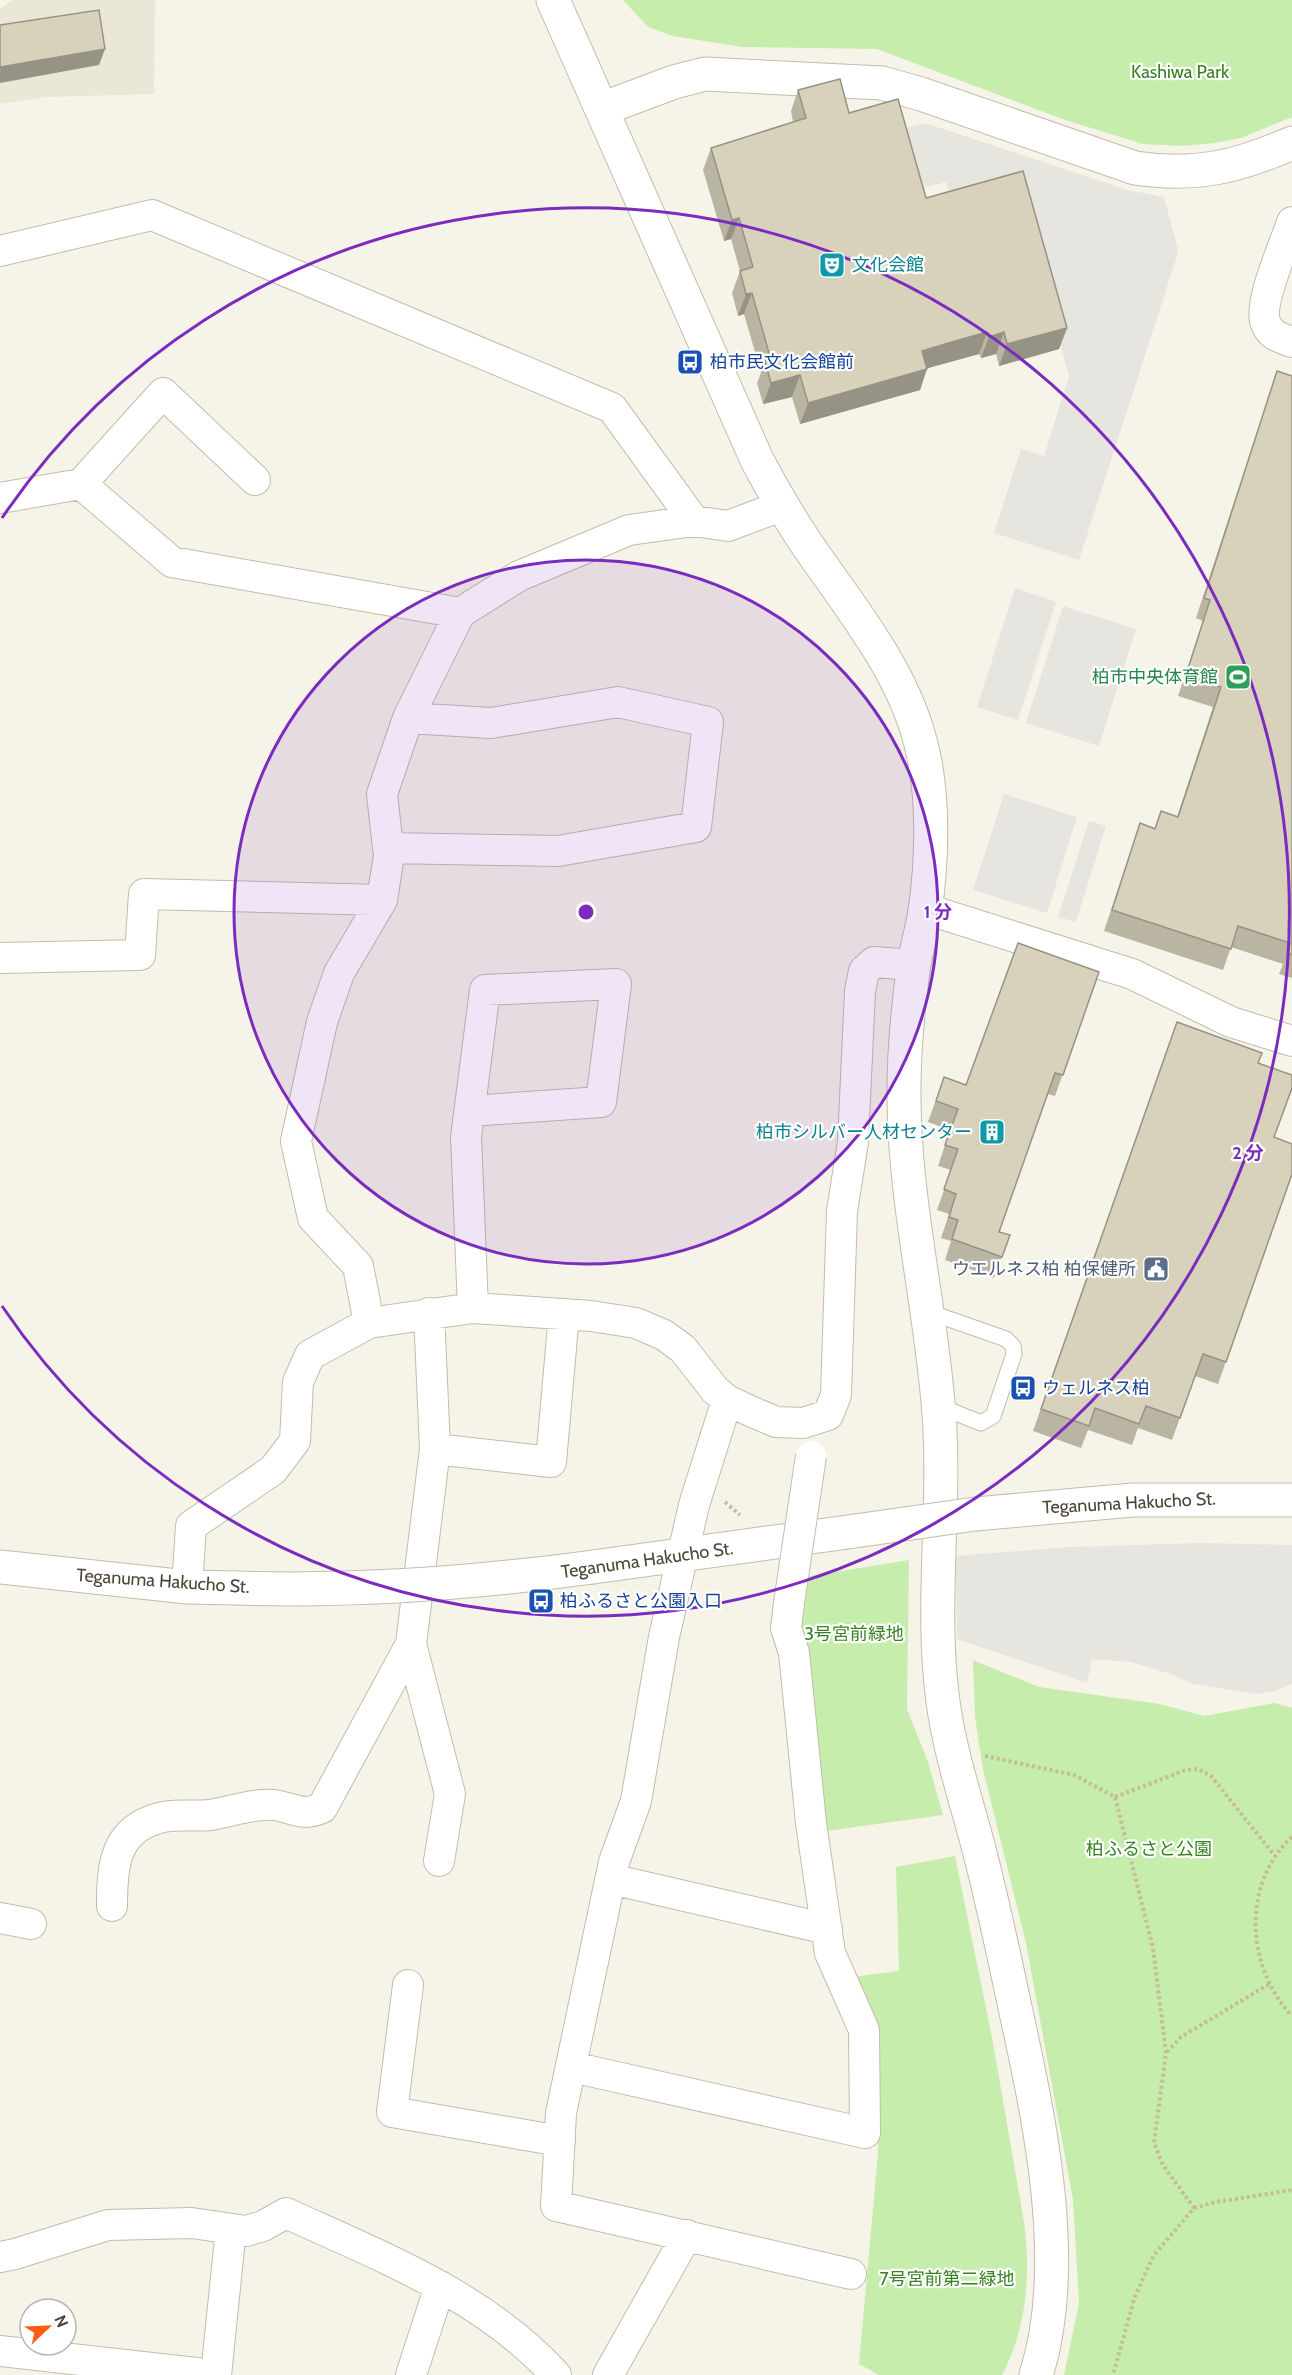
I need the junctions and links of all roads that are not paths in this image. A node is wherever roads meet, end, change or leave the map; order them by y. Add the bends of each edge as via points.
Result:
1 (553, 0) edge
2 (602, 109) junction
3 (1292, 143) edge
4 (1292, 222) edge
5 (0, 251) edge
6 (1292, 342) edge
7 (255, 480) dead end
8 (81, 484) junction
9 (0, 498) edge
10 (781, 506) junction
11 (694, 521) junction
12 (459, 613) junction
13 (408, 718) junction
14 (388, 848) junction
15 (382, 900) junction
16 (926, 909) junction
17 (0, 957) edge
18 (914, 965) junction
19 (1292, 1041) edge
20 (470, 1111) junction
21 (473, 1308) junction
22 (925, 1311) junction
23 (429, 1313) junction
24 (564, 1314) junction
25 (369, 1323) junction
26 (727, 1400) junction
27 (939, 1406) junction
28 (828, 1415) junction
29 (435, 1449) junction
30 (1292, 1500) edge
31 (683, 1556) junction
32 (0, 1567) edge
33 (187, 1587) junction
34 (411, 1644) junction
35 (439, 1860) dead end
36 (611, 1880) junction
37 (112, 1906) dead end
38 (0, 1918) edge
39 (31, 1924) dead end
40 (827, 1929) junction
41 (408, 1985) dead end
42 (572, 2067) junction
43 (560, 2141) junction
44 (231, 2229) junction
45 (687, 2235) junction
46 (0, 2257) edge
47 (851, 2274) dead end
48 (440, 2286) junction
49 (0, 2351) edge
50 (215, 2375) edge
51 (411, 2375) edge
52 (556, 2375) edge
53 (608, 2375) edge
54 (1036, 2375) edge

1 - 2 street
2 - 3 street via 705,74 806,78 882,83 1135,168 1158,172 1221,169
2 - 10 street via 725,391
4 - 6 street via 1264,306 1270,332
5 - 11 street via 152,215 612,408
7 - 8 street via 163,393
8 - 9 street
8 - 12 street via 172,562
10 - 11 street via 728,526
10 - 16 street via 865,626 914,723 924,753 930,796
11 - 12 street via 629,530 519,576
12 - 13 street
13 - 14 street via 382,794
13 - 14 street via 491,723 618,702 708,722 696,827 558,850
14 - 15 street
15 - 17 street via 144,894 140,955
15 - 25 street via 339,973 328,1002 296,1141 313,1218 358,1266
16 - 18 street
16 - 19 street via 1132,974 1231,1022
18 - 22 street via 904,1075 905,1143
18 - 28 street via 874,962 864,971 860,991 853,1142 842,1211 836,1395
20 - 20 street via 485,990 616,984 601,1102
20 - 21 street via 466,1137
21 - 23 street
21 - 24 street
22 - 27 street
22 - 27 lane via 1006,1339 1013,1346 1014,1354 993,1416 987,1422
23 - 25 street
23 - 29 street
24 - 26 street via 636,1323 663,1335 682,1349
24 - 29 street via 551,1462
25 - 33 street via 310,1355 298,1382 296,1441 273,1470 191,1526
26 - 28 street via 776,1422 803,1423
26 - 31 street via 694,1505
27 - 54 street via 942,1459 938,1644 944,1709 998,1927 1045,2166 1053,2277 1049,2323
28 - 40 street, bridge via 811,1456 786,1628 794,1653 811,1823
29 - 34 street
30 - 31 street, Teganuma Hakucho St., bridge via 1133,1500 975,1514
31 - 33 street, Teganuma Hakucho St., bridge via 500,1580 306,1590
31 - 36 street via 664,1637 636,1801
32 - 33 street, Teganuma Hakucho St.
34 - 35 street via 450,1794
34 - 37 street via 322,1808 308,1814 272,1805 207,1816 161,1817 135,1828 121,1846 112,1870
36 - 40 street
36 - 42 street
38 - 39 street
40 - 42 street via 830,1953 864,2030 866,2133
41 - 43 street via 392,2112
42 - 43 street via 561,2113
43 - 45 street via 556,2206
44 - 46 street via 192,2223 108,2225
44 - 48 street via 246,2232 286,2213
44 - 50 street
45 - 47 street
45 - 53 street
48 - 51 street
48 - 52 street via 465,2299 533,2350
49 - 50 street

